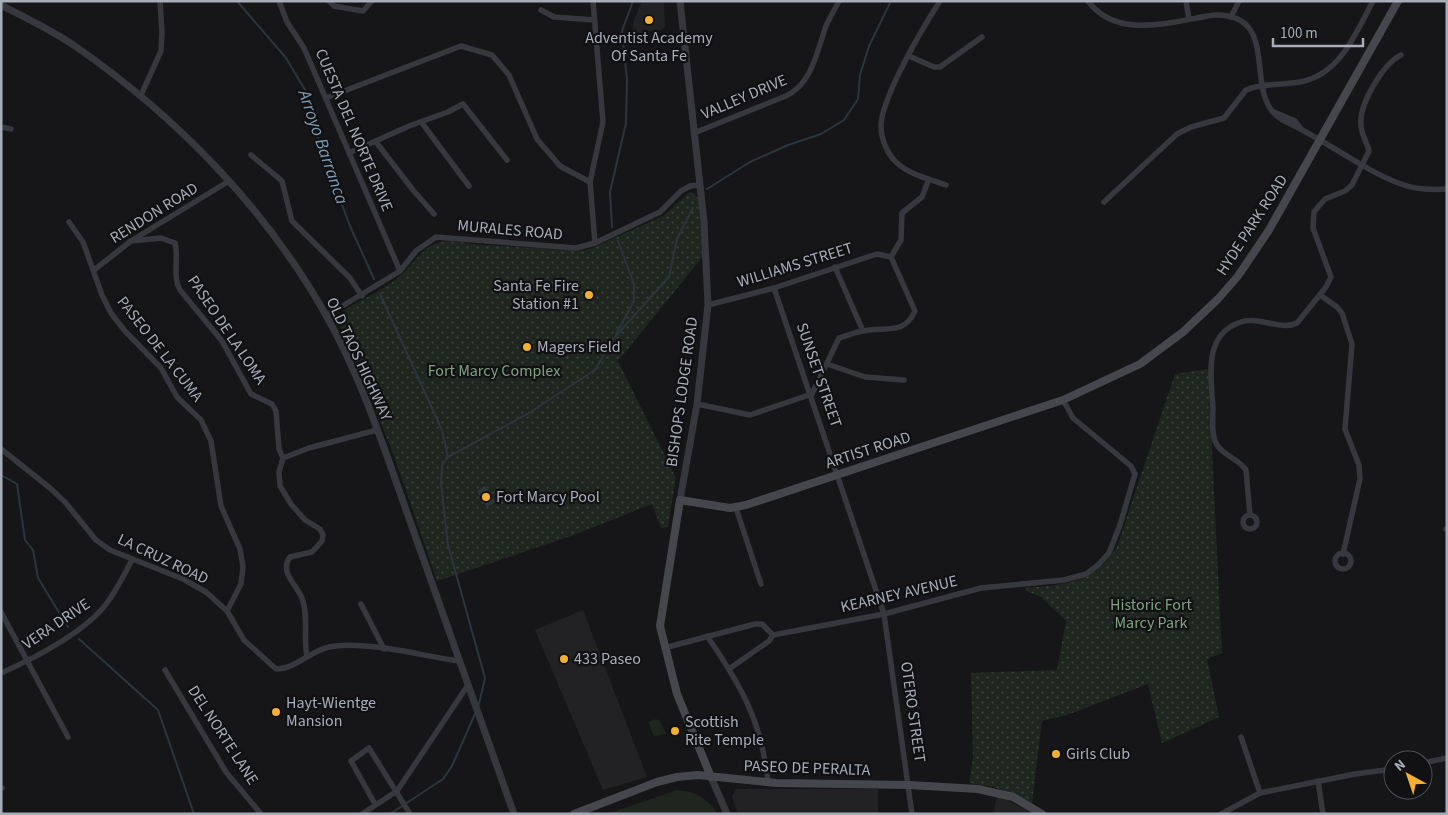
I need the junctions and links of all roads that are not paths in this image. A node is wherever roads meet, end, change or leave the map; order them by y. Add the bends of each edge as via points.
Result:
1 (160, 1) edge
2 (279, 1) edge
3 (329, 1) edge
4 (372, 1) edge
5 (593, 1) edge
6 (680, 1) edge
7 (839, 1) edge
8 (940, 1) edge
9 (1088, 1) edge
10 (1186, 1) edge
11 (1239, 1) edge
12 (1373, 1) edge
13 (1398, 1) edge
14 (1, 5) edge
15 (541, 10) dead end
16 (1231, 17) junction
17 (1189, 19) junction
18 (594, 20) junction
19 (982, 37) dead end
20 (1401, 55) dead end
21 (909, 56) junction
22 (1263, 86) junction
23 (141, 95) junction
24 (326, 98) junction
25 (422, 123) junction
26 (1, 126) edge
27 (11, 129) dead end
28 (694, 133) junction
29 (1320, 140) junction
30 (376, 142) junction
31 (349, 153) junction
32 (251, 155) dead end
33 (507, 160) dead end
34 (1363, 164) junction
35 (930, 179) junction
36 (229, 181) junction
37 (590, 182) junction
38 (699, 185) junction
39 (946, 185) dead end
40 (469, 186) dead end
41 (1447, 189) edge
42 (1104, 202) dead end
43 (434, 214) dead end
44 (69, 222) dead end
45 (132, 241) junction
46 (595, 243) junction
47 (891, 257) junction
48 (835, 267) junction
49 (94, 270) junction
50 (400, 271) junction
51 (774, 288) junction
52 (1320, 295) junction
53 (362, 296) junction
54 (708, 305) junction
55 (326, 316) junction
56 (862, 331) junction
57 (827, 364) junction
58 (904, 380) dead end
59 (812, 394) junction
60 (1064, 400) junction
61 (697, 404) junction
62 (378, 430) junction
63 (1, 449) edge
64 (283, 458) junction
65 (838, 475) junction
66 (680, 500) junction
67 (736, 508) junction
68 (1250, 515) dead end
69 (1343, 554) dead end
70 (132, 560) junction
71 (761, 584) dead end
72 (361, 604) dead end
73 (227, 611) junction
74 (1, 612) edge
75 (884, 614) junction
76 (707, 636) junction
77 (773, 636) junction
78 (664, 648) junction
79 (384, 649) junction
80 (307, 657) junction
81 (26, 661) junction
82 (460, 662) junction
83 (729, 669) junction
84 (165, 670) dead end
85 (1, 673) edge
86 (468, 685) junction
87 (68, 737) dead end
88 (1241, 737) dead end
89 (1447, 758) edge
90 (1433, 761) edge
91 (1383, 771) edge
92 (712, 777) junction
93 (1318, 781) junction
94 (768, 782) junction
95 (909, 785) junction
96 (398, 792) junction
97 (1260, 793) junction
98 (375, 804) junction
99 (409, 812) edge
100 (261, 814) edge
101 (362, 814) edge
102 (514, 814) edge
103 (574, 814) edge
104 (727, 814) edge
105 (912, 814) edge
106 (1042, 814) edge
107 (1221, 814) edge
108 (1323, 814) edge

1 - 23 street via 161,51
2 - 24 street, CUESTA DEL NORTE DRIVE
3 - 4 street via 334,6 362,11
5 - 18 street
6 - 28 street, BISHOPS LODGE ROAD
7 - 28 street, VALLEY DRIVE via 826,26 809,74 798,89
8 - 21 street
9 - 17 street via 1106,19 1124,25
10 - 17 street
11 - 16 street
12 - 22 street via 1341,57 1330,69 1306,81
13 - 29 main road, HYDE PARK ROAD
14 - 23 street, OLD TAOS HIGHWAY via 73,45
15 - 18 street via 554,17
16 - 17 street via 1214,15
16 - 22 street via 1244,23 1255,38
18 - 37 street via 603,122
19 - 21 street via 940,67
20 - 34 street via 1385,69 1362,110 1361,127 1369,149
21 - 35 street via 883,112 882,134 887,150 898,164
22 - 29 street via 1265,100 1273,112 1295,121 1301,129
22 - 42 street via 1243,92 1224,118 1177,134
23 - 36 street, OLD TAOS HIGHWAY
24 - 31 street, CUESTA DEL NORTE DRIVE
24 - 37 street via 461,46 492,55 509,75 537,139 560,166
25 - 30 street
25 - 33 street via 463,104
25 - 40 street
26 - 27 street
28 - 38 street, BISHOPS LODGE ROAD
29 - 34 street
29 - 60 main road, HYDE PARK ROAD via 1269,230 1218,299 1183,332 1140,364
30 - 31 street
30 - 43 street
31 - 50 street, CUESTA DEL NORTE DRIVE
32 - 53 street via 282,182 292,221 350,278
34 - 41 street via 1407,186
34 - 52 street via 1350,187 1323,200 1313,215 1313,228 1331,274
35 - 39 street
35 - 47 street via 922,197 902,213 901,240
36 - 45 street, RENDON ROAD
36 - 55 street, OLD TAOS HIGHWAY via 286,254
37 - 46 street
38 - 46 street, MURALES ROAD via 681,191 660,212
38 - 54 street, BISHOPS LODGE ROAD
44 - 49 street, PASEO DE LA CUMA via 83,242
45 - 49 street, RENDON ROAD
45 - 64 street, PASEO DE LA LOMA via 161,238 175,243 178,254 176,284 222,342 251,394 272,404 276,411 279,449
46 - 50 street, MURALES ROAD via 576,248 556,248 436,238 416,251
47 - 48 street, WILLIAMS STREET via 877,254
47 - 56 street via 914,311 902,327
48 - 51 street, WILLIAMS STREET
48 - 56 street
49 - 73 street, PASEO DE LA CUMA via 111,313 161,368 177,396 201,420 211,441 221,506 240,549 243,567 241,584
50 - 53 street, MURALES ROAD
51 - 54 street, WILLIAMS STREET
51 - 59 street, SUNSET STREET
52 - 68 street via 1295,324 1255,320 1241,322 1225,331 1213,349 1215,439 1221,450 1246,470
52 - 69 street via 1342,314 1352,344 1346,429 1360,465 1360,479
53 - 55 street, MURALES ROAD
54 - 61 street, BISHOPS LODGE ROAD
55 - 62 street, OLD TAOS HIGHWAY
56 - 57 street via 840,338
57 - 58 street via 865,377
57 - 59 street
59 - 61 street via 750,415
59 - 65 street, SUNSET STREET
60 - 65 main road, ARTIST ROAD
60 - 75 street, KEARNEY AVENUE via 1073,418 1131,466 1135,474 1109,553 1086,574 1064,580 980,588
61 - 66 street, BISHOPS LODGE ROAD
62 - 64 street
62 - 82 street, OLD TAOS HIGHWAY
63 - 70 street, LA CRUZ ROAD via 65,502 96,540
64 - 80 street, PASEO DE LA LOMA via 280,486 305,520 323,534 322,541 312,552 290,557 286,563 285,571 303,600
65 - 67 main road, ARTIST ROAD
65 - 75 street, SUNSET STREET
66 - 67 main road, ARTIST ROAD
66 - 78 main road, BISHOPS LODGE ROAD via 660,620
67 - 71 street
70 - 73 street, LA CRUZ ROAD via 183,579 206,592
70 - 81 street, VERA DRIVE via 103,608 90,621
72 - 79 street
73 - 80 street via 244,640 276,669 285,669
74 - 81 street
75 - 77 street, KEARNEY AVENUE
75 - 95 street, OTERO STREET
76 - 77 street via 755,624 762,624
76 - 78 street
76 - 83 street
77 - 83 street, KEARNEY AVENUE
78 - 92 main road, BISHOPS LODGE ROAD via 677,694
79 - 80 street via 348,645 327,647
79 - 82 street
81 - 85 street, VERA DRIVE
81 - 87 street
82 - 86 street, OLD TAOS HIGHWAY
83 - 94 street via 760,732
84 - 100 street, DEL NORTE LANE via 226,772
86 - 96 street
86 - 102 street, OLD TAOS HIGHWAY
88 - 97 street
89 - 90 street
91 - 93 street
92 - 94 main road, PASEO DE PERALTA
92 - 103 main road, PASEO DE PERALTA via 670,778
92 - 104 street
93 - 97 street
93 - 108 street
94 - 95 main road, PASEO DE PERALTA
95 - 105 street, OTERO STREET
95 - 106 main road, PASEO DE PERALTA via 988,790 1016,798
96 - 98 street
96 - 98 street via 369,748 351,761
96 - 99 street
97 - 107 street
98 - 101 street

